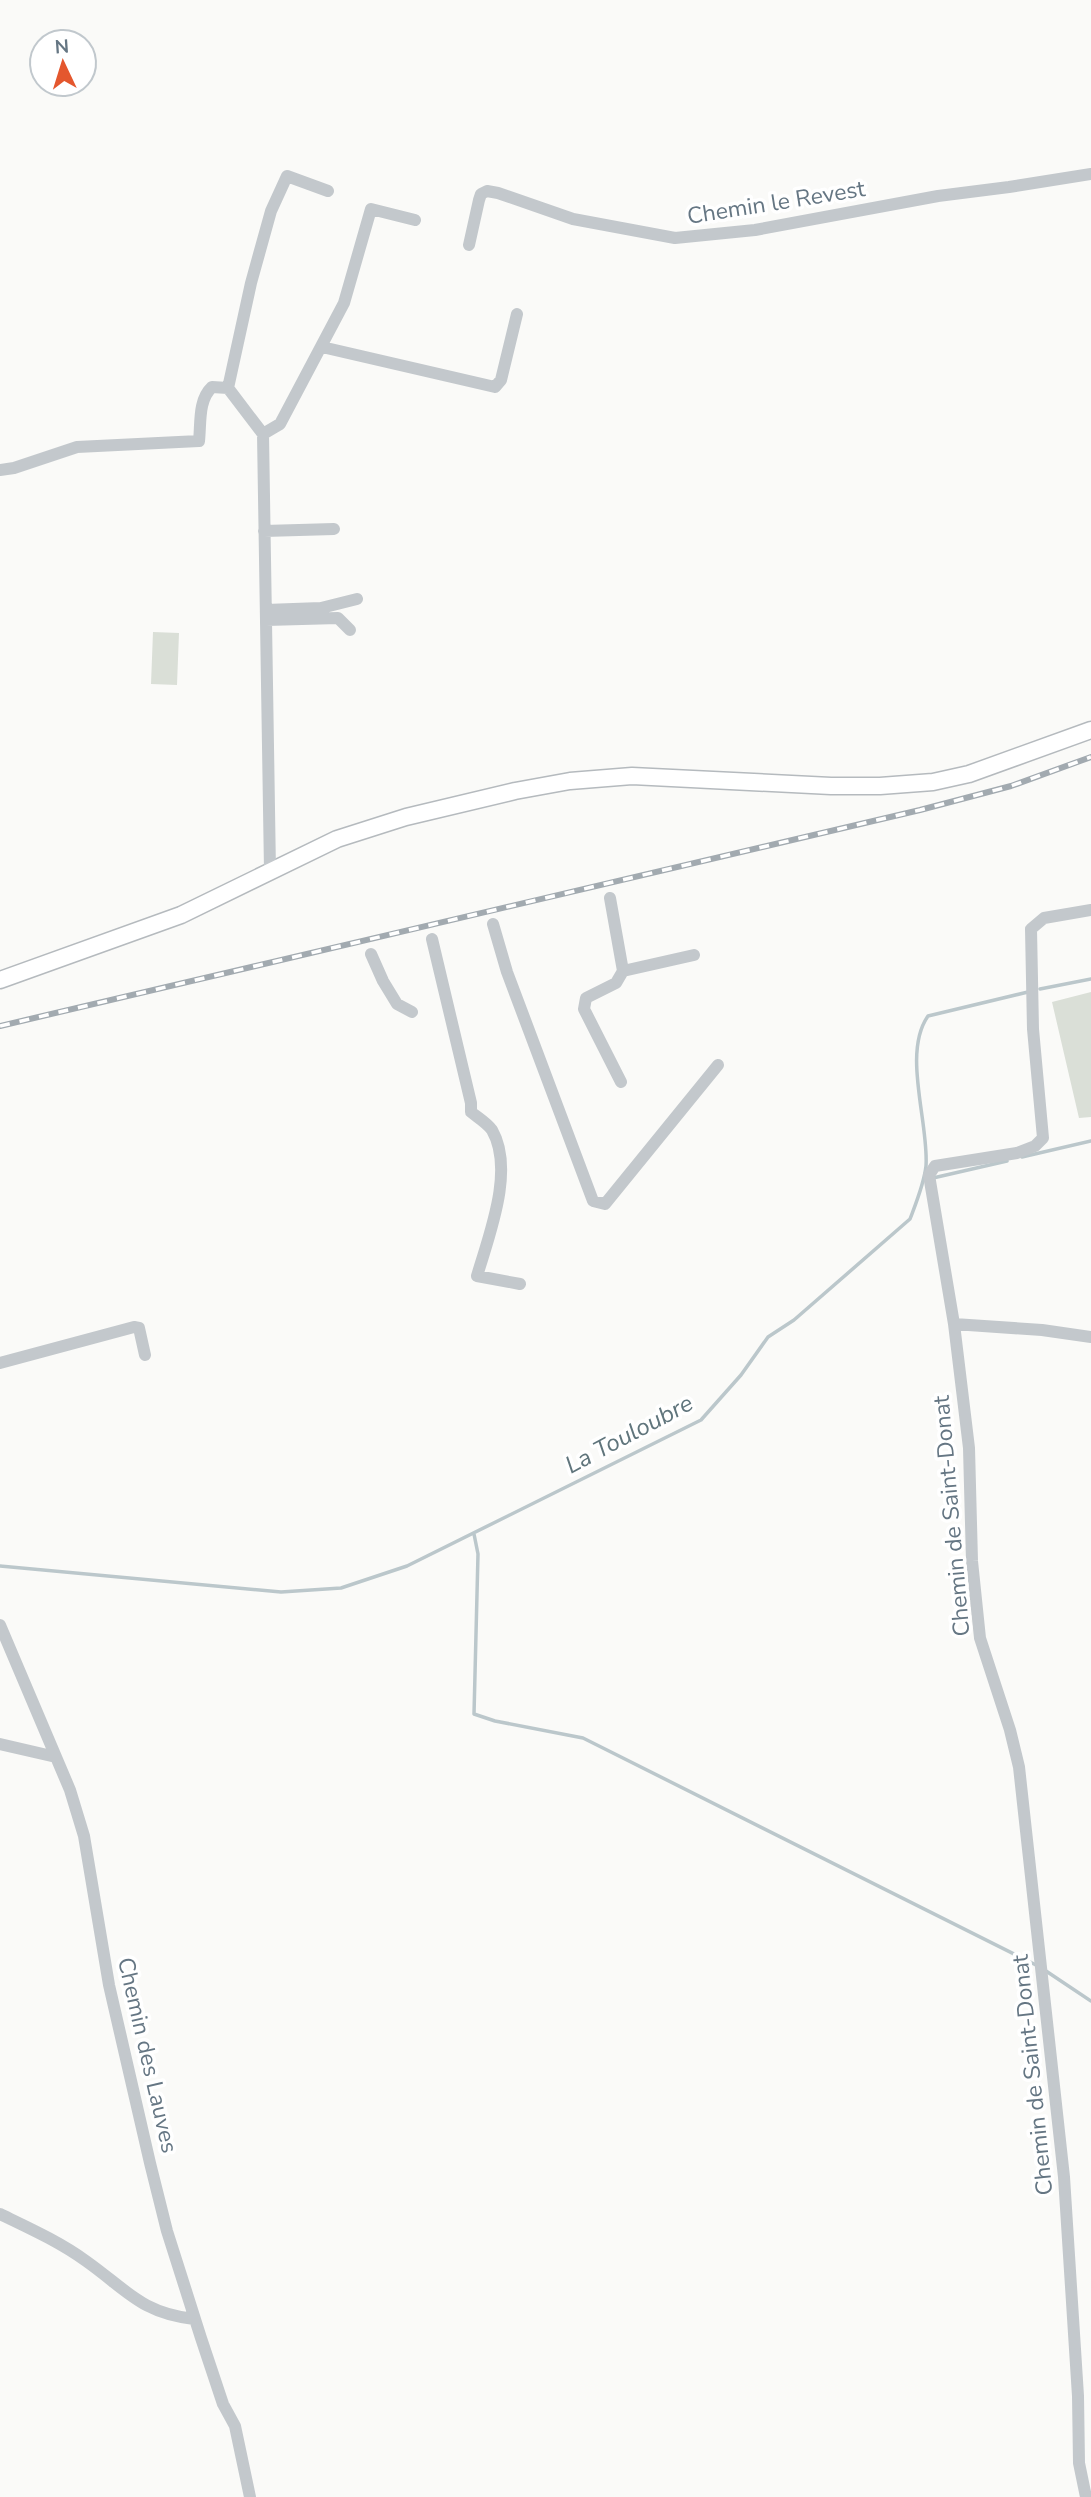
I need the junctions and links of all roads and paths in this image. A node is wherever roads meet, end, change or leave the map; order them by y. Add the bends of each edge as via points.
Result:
1 (1091, 174) edge
2 (328, 191) dead end
3 (415, 220) dead end
4 (469, 245) dead end
5 (517, 314) dead end
6 (322, 347) junction
7 (228, 387) junction
8 (263, 434) junction
9 (0, 470) edge
10 (334, 529) dead end
11 (264, 531) junction
12 (356, 599) dead end
13 (266, 615) junction
14 (350, 630) dead end
15 (1091, 730) edge
16 (270, 871) junction
17 (610, 898) dead end
18 (1091, 910) edge
19 (493, 924) dead end
20 (432, 939) dead end
21 (371, 954) dead end
22 (694, 955) dead end
23 (623, 971) junction
24 (0, 980) edge
25 (412, 1012) dead end
26 (718, 1065) dead end
27 (621, 1082) dead end
28 (520, 1284) dead end
29 (954, 1324) junction
30 (1091, 1337) edge
31 (145, 1355) dead end
32 (0, 1363) edge
33 (0, 1625) edge
34 (0, 1744) edge
35 (56, 1758) junction
36 (0, 2214) edge
37 (194, 2319) junction
38 (250, 2497) edge
39 (1086, 2497) edge

1 - 4 street, Chemin le Revest via 755,230 675,238 573,219 487,191 481,194
2 - 7 street via 287,176 271,211
3 - 6 street via 371,209 344,303
5 - 6 street via 501,380 495,387
6 - 8 street via 280,424
7 - 8 street
7 - 9 street via 207,391 200,440 77,447
8 - 11 street
10 - 11 street
11 - 13 street
12 - 13 street
13 - 14 street via 338,618
13 - 16 street
15 - 16 main road via 969,774 933,782 831,786 632,776 528,789 360,831
16 - 24 main road via 181,915
17 - 23 street
18 - 29 street, Chemin de Saint-Donat via 1044,918 1031,929 1033,1029 1043,1138 1017,1153 935,1166 929,1175
19 - 26 street via 593,1201 605,1204
20 - 28 street via 471,1112 491,1128 502,1166 477,1276
21 - 25 street via 397,1004
22 - 23 street
23 - 27 street via 616,983 586,998 584,1009
29 - 30 street
29 - 39 street, Chemin de Saint-Donat via 969,1448 972,1561 981,1638 1019,1767 1064,2177 1079,2463
31 - 32 street via 139,1328 134,1327
33 - 35 street, Chemin des Lauves
34 - 35 street
35 - 37 street, Chemin des Lauves via 84,1836 108,1985 150,2163
36 - 37 street via 85,2260 144,2306
37 - 38 street, Chemin des Lauves via 235,2426

